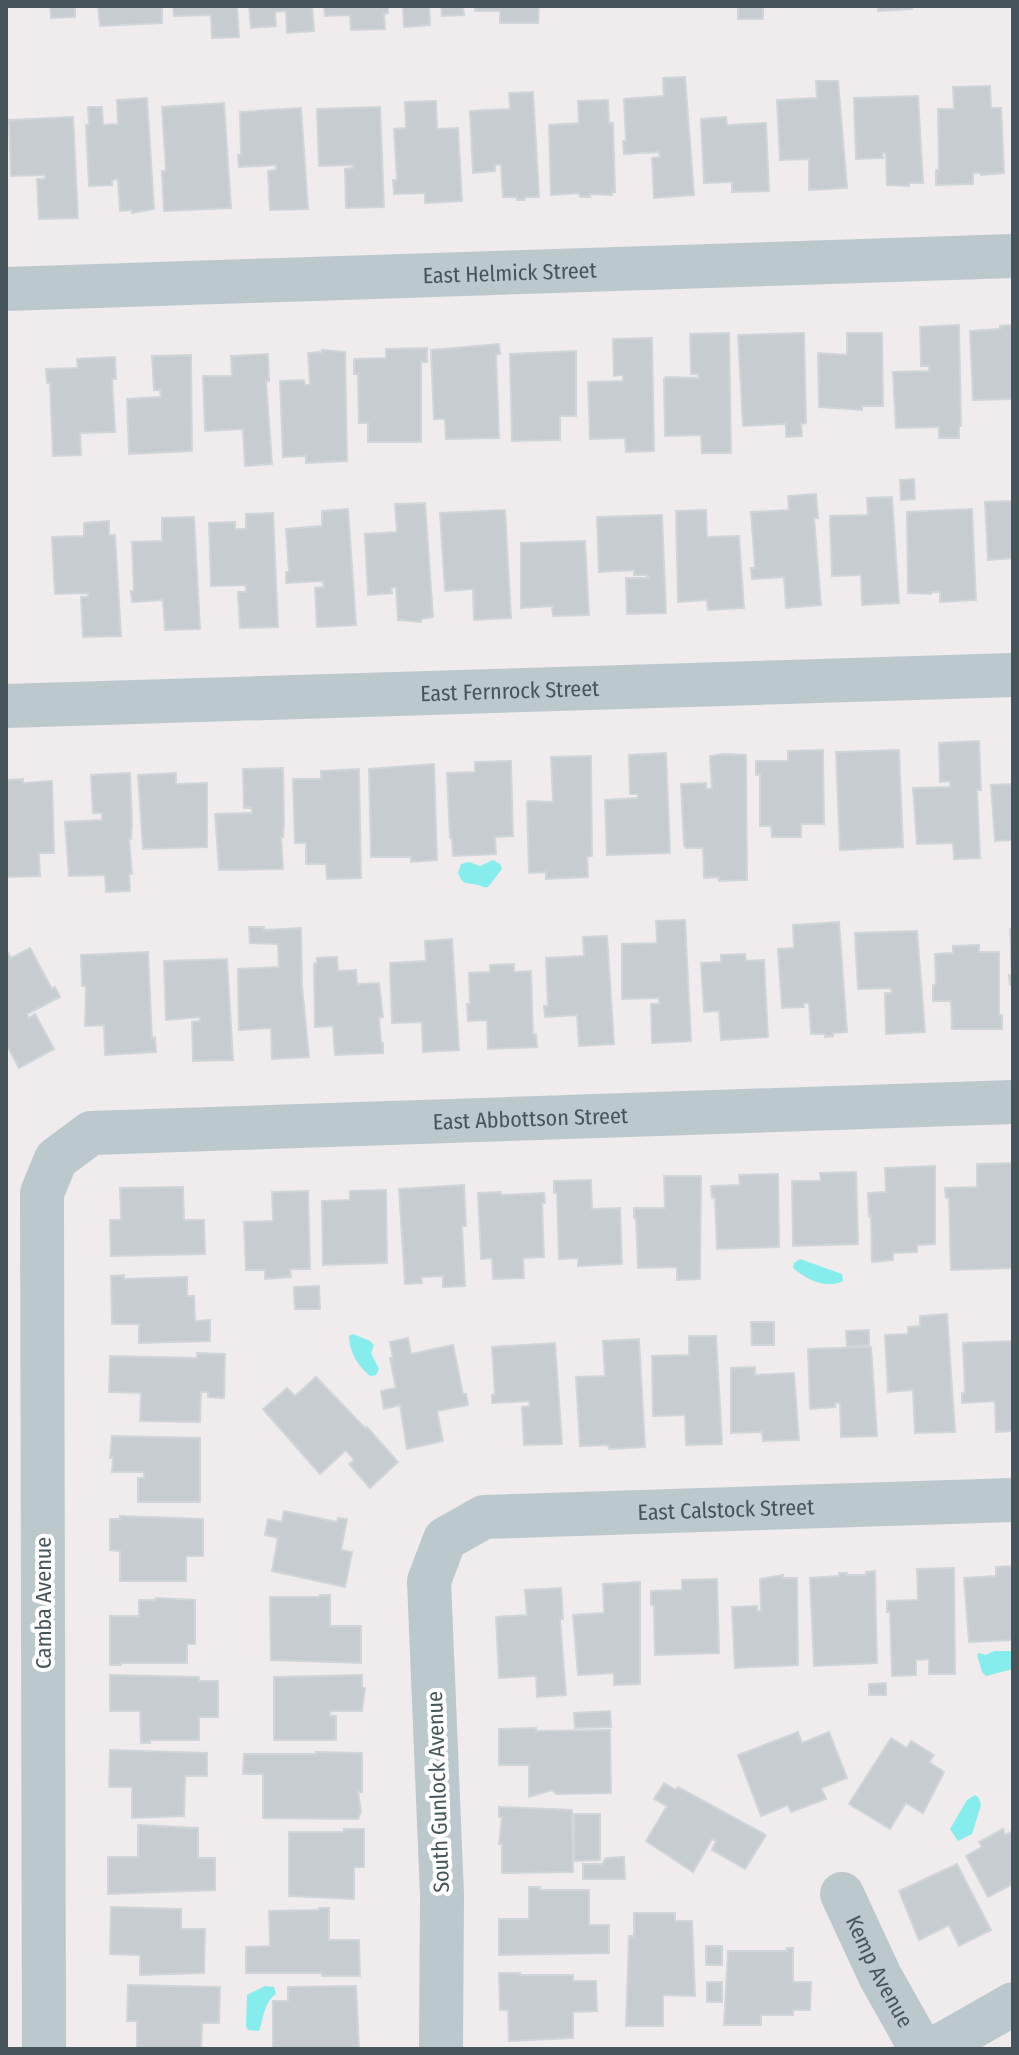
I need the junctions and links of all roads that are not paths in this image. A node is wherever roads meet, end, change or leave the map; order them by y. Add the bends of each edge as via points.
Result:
1 (1013, 256) edge
2 (6, 289) edge
3 (1013, 675) edge
4 (6, 706) edge
5 (1013, 1102) edge
6 (56, 1159) joint
7 (1013, 1500) edge
8 (445, 1539) joint
9 (842, 1894) dead end
10 (1013, 2004) edge
11 (44, 2049) edge
12 (441, 2049) edge
13 (921, 2049) edge
14 (934, 2049) edge

1 - 2 street, East Helmick Street
3 - 4 street, East Fernrock Street
5 - 6 street, East Abbottson Street via 91,1133
6 - 11 street, Camba Avenue via 42,1193
7 - 8 street, East Calstock Street via 484,1517
8 - 12 street, South Gunlock Avenue via 429,1581 442,1895
9 - 13 street, Kemp Avenue
10 - 14 street

